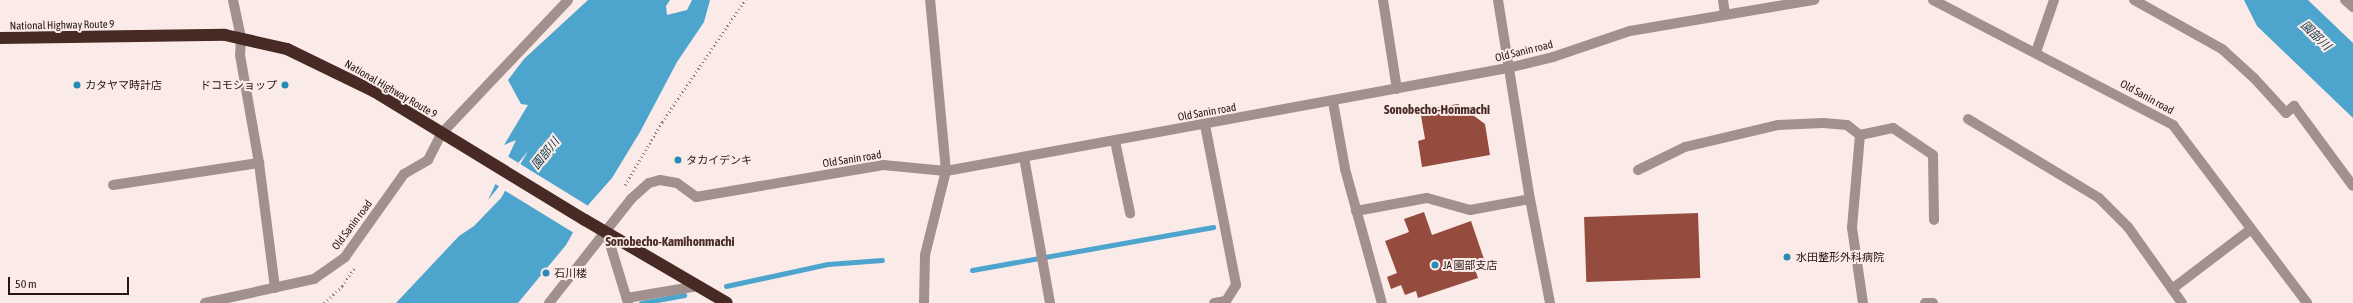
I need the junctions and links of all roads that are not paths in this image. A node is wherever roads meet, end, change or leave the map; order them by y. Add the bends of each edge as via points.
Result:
1 (233, 0) edge
2 (568, 0) edge
3 (930, 0) edge
4 (1384, 0) edge
5 (1498, 0) edge
6 (1723, 0) edge
7 (1814, 0) edge
8 (1933, 0) edge
9 (2054, 0) edge
10 (2134, 0) edge
11 (2345, 0) edge
12 (2353, 7) edge
13 (1725, 15) junction
14 (0, 38) edge
15 (241, 38) junction
16 (2036, 52) junction
17 (1508, 68) junction
18 (1397, 90) junction
19 (1333, 102) junction
20 (1968, 120) dead end
21 (1205, 125) junction
22 (442, 134) junction
23 (1860, 135) junction
24 (1115, 141) junction
25 (1024, 157) junction
26 (259, 163) junction
27 (1638, 170) dead end
28 (946, 171) junction
29 (113, 186) dead end
30 (2353, 186) edge
31 (1530, 199) junction
32 (1356, 212) junction
33 (1130, 213) dead end
34 (1934, 220) dead end
35 (2251, 229) junction
36 (606, 231) junction
37 (698, 286) junction
38 (275, 288) junction
39 (2172, 289) junction
40 (627, 300) edge
41 (205, 303) edge
42 (549, 303) edge
43 (727, 303) edge
44 (924, 303) edge
45 (1050, 303) edge
46 (1214, 303) edge
47 (1382, 303) edge
48 (1550, 303) edge
49 (1863, 303) edge
50 (1925, 303) edge
51 (1933, 303) edge
52 (2182, 303) edge
53 (2307, 303) edge

1 - 15 street
2 - 22 street, Old Sanin road
3 - 28 street
4 - 18 street
5 - 17 street
6 - 13 street
7 - 13 street, Old Sanin road
8 - 16 street, Old Sanin road
9 - 16 street
10 - 30 street via 2222,49 2254,78 2286,113 2294,106
11 - 12 street
13 - 17 street, Old Sanin road via 1630,31 1552,57
14 - 15 highway, National Highway Route 9 via 198,34
15 - 22 highway, National Highway Route 9 via 279,47 312,60 375,92
15 - 26 street via 240,54
16 - 35 street, Old Sanin road via 2174,125
17 - 18 street, Old Sanin road
17 - 31 street
18 - 19 street, Old Sanin road
19 - 21 street, Old Sanin road
19 - 32 street
20 - 39 street via 2098,198 2128,227
21 - 24 street, Old Sanin road
21 - 46 street via 1236,284 1226,301
22 - 36 highway, National Highway Route 9
22 - 38 street, Old Sanin road via 428,160 404,174 345,257 314,279
23 - 27 street via 1847,125 1778,125 1685,147
23 - 34 street via 1892,128 1933,155
23 - 49 street via 1852,228
24 - 25 street, Old Sanin road
24 - 33 street
25 - 28 street, Old Sanin road
25 - 45 street
26 - 29 street
26 - 38 street
28 - 36 street, Old Sanin road via 883,165 696,197 677,183 660,180 640,190
28 - 44 street via 925,255
31 - 32 street via 1470,210 1427,198
31 - 48 street
32 - 47 street
35 - 39 street
35 - 53 street, Old Sanin road
36 - 37 highway, National Highway Route 9
36 - 40 street
36 - 42 street, Old Sanin road
37 - 40 street
37 - 43 highway, National Highway Route 9
38 - 41 street, Old Sanin road
39 - 52 street
50 - 51 street

